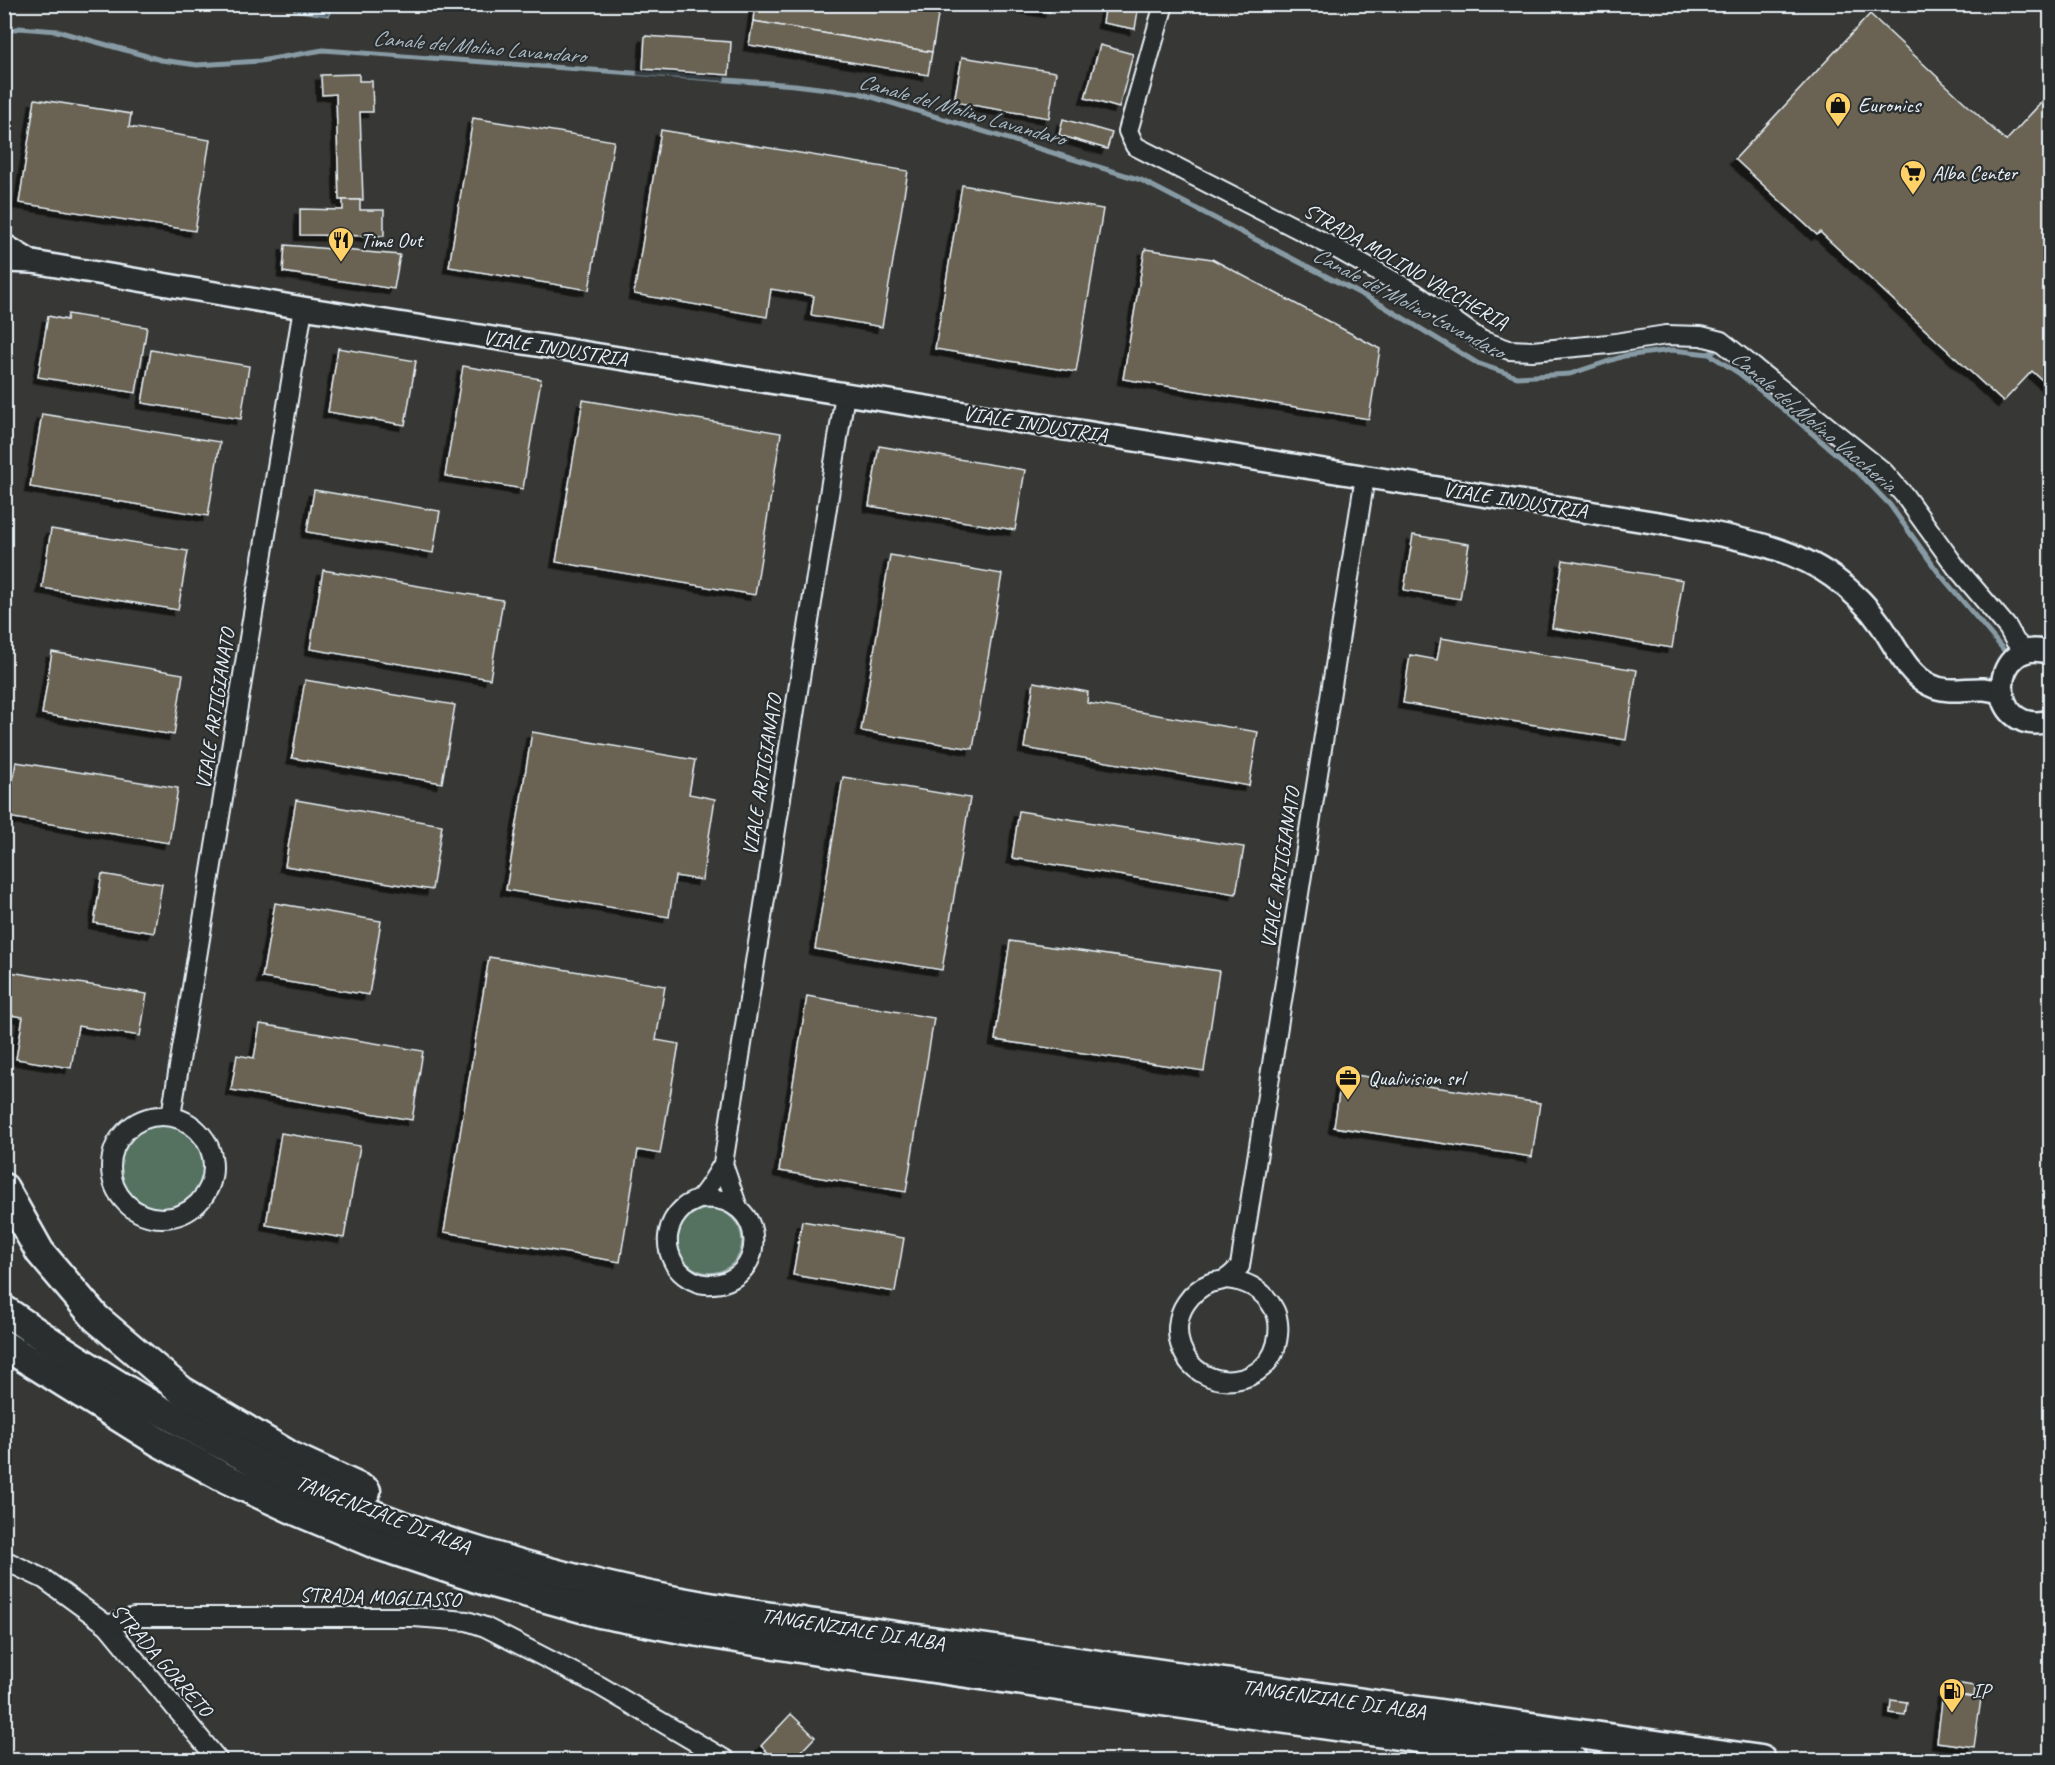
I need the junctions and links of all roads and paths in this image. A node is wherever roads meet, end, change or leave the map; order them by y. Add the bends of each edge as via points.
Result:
1 (1164, 4) edge
2 (4, 245) edge
3 (4, 261) edge
4 (33, 262) junction
5 (303, 308) junction
6 (846, 394) junction
7 (1365, 477) junction
8 (2020, 650) junction
9 (2050, 653) edge
10 (1995, 688) junction
11 (2050, 721) edge
12 (171, 1116) junction
13 (723, 1164) junction
14 (4, 1188) edge
15 (699, 1199) junction
16 (738, 1208) junction
17 (1240, 1266) junction
18 (1226, 1280) junction
19 (1253, 1286) junction
20 (4, 1310) edge
21 (4, 1345) edge
22 (4, 1560) edge
23 (567, 1576) junction
24 (107, 1625) junction
25 (218, 1761) edge
26 (726, 1761) edge
27 (1572, 1761) edge
28 (1761, 1761) edge

1 - 8 street, STRADA MOLINO VACCHERIA via 1128,130 1135,146 1336,249 1415,293 1481,340 1509,350 1587,346 1666,335 1721,340 1883,471 2008,628
2 - 4 street, VIALE INDUSTRIA
3 - 4 street, VIALE INDUSTRIA
4 - 5 street, VIALE INDUSTRIA
5 - 6 street, VIALE INDUSTRIA
5 - 12 street, VIALE ARTIGIANATO
6 - 7 street, VIALE INDUSTRIA
6 - 13 street, VIALE ARTIGIANATO
7 - 10 street, VIALE INDUSTRIA via 1677,526 1782,551 1817,566 1851,591 1879,622 1908,666 1929,685 1954,691
7 - 17 street, VIALE ARTIGIANATO
8 - 9 street
8 - 10 street
10 - 11 street via 2019,718 2039,723
12 - 12 street via 154,1116 125,1132 112,1162 113,1179 120,1195 131,1207 163,1218 194,1207 212,1179 209,1146 200,1132
13 - 15 street
13 - 16 street
14 - 23 highway via 40,1252 96,1318 182,1390 292,1457 399,1506 487,1538
15 - 16 street via 726,1201
15 - 16 street via 676,1215 667,1242 677,1269 701,1284 729,1280 750,1260 753,1232
17 - 18 street
17 - 19 street
18 - 19 street
18 - 19 street via 1209,1283 1195,1292 1178,1321 1178,1338 1194,1368 1225,1381 1257,1372 1270,1360 1277,1344 1275,1311 1266,1296
20 - 23 highway, TANGENZIALE DI ALBA via 98,1374 245,1457 380,1517
21 - 27 highway, TANGENZIALE DI ALBA via 159,1443 277,1502 378,1545 600,1613 843,1655
22 - 24 street, STRADA GORRETO via 44,1579
23 - 28 highway, TANGENZIALE DI ALBA via 697,1605 847,1629
24 - 25 street, STRADA GORRETO
24 - 26 street, STRADA MOGLIASSO via 134,1617 414,1617 467,1621 600,1686

